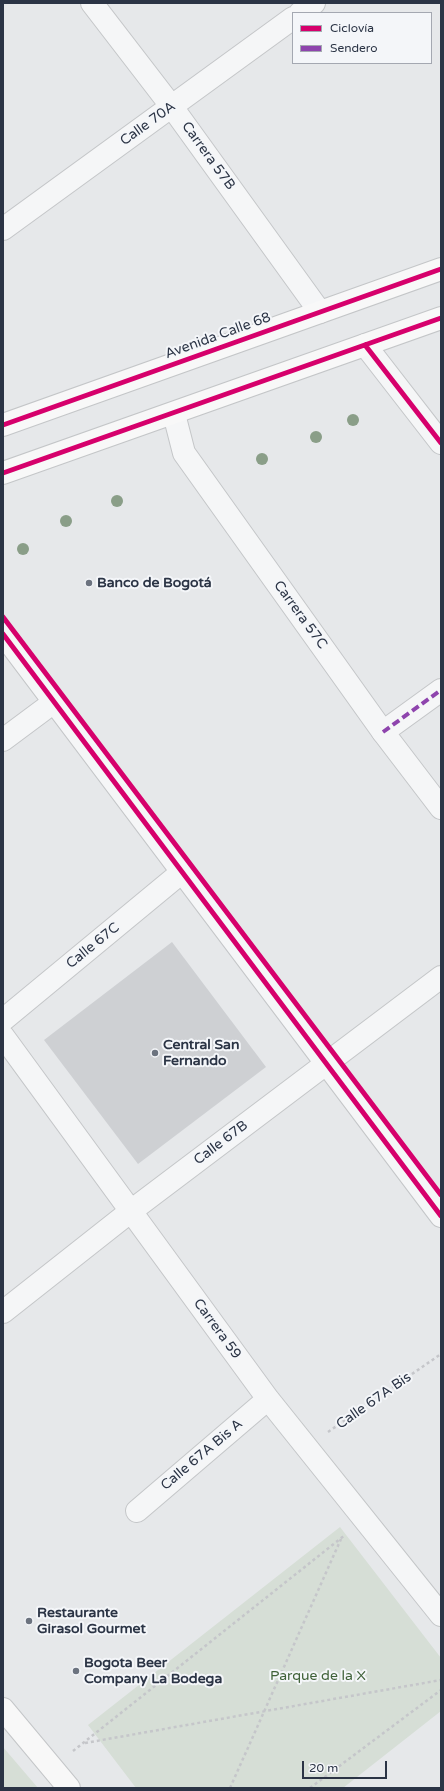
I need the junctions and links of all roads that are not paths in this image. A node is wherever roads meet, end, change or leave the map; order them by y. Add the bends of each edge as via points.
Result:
1 (92, 3) edge
2 (314, 3) edge
3 (301, 12) edge
4 (292, 19) edge
5 (172, 107) junction
6 (3, 229) edge
7 (441, 269) edge
8 (320, 312) junction
9 (441, 318) edge
10 (365, 345) junction
11 (174, 414) junction
12 (3, 425) edge
13 (441, 442) edge
14 (3, 473) edge
15 (3, 634) edge
16 (441, 690) edge
17 (54, 702) junction
18 (383, 732) junction
19 (3, 740) edge
20 (441, 808) edge
21 (182, 872) junction
22 (441, 977) edge
23 (3, 1020) edge
24 (3, 1036) edge
25 (327, 1063) junction
26 (131, 1211) junction
27 (441, 1216) edge
28 (3, 1312) edge
29 (268, 1399) junction
30 (137, 1511) dead end
31 (441, 1615) edge
32 (3, 1710) edge
33 (69, 1788) edge

1 - 5 street, Carrera 57B
2 - 3 street
4 - 5 street, Calle 70A
5 - 6 street, Calle 70A
5 - 8 street, Carrera 57B
7 - 8 main road, Avenida Calle 68
8 - 12 main road, Avenida Calle 68
9 - 10 main road
10 - 11 main road
10 - 13 street
11 - 14 main road
11 - 18 street, Carrera 57C via 184,453
15 - 17 street
16 - 18 street
17 - 19 street
17 - 21 street
18 - 20 street, Carrera 57C
21 - 23 street, Calle 67C
21 - 25 street
22 - 25 street, Calle 67B
24 - 26 street, Carrera 59
25 - 26 street, Calle 67B
25 - 27 street
26 - 28 street, Calle 67B
26 - 29 street, Carrera 59
29 - 30 street, Calle 67A Bis A
29 - 31 street, Carrera 59
32 - 33 main road

